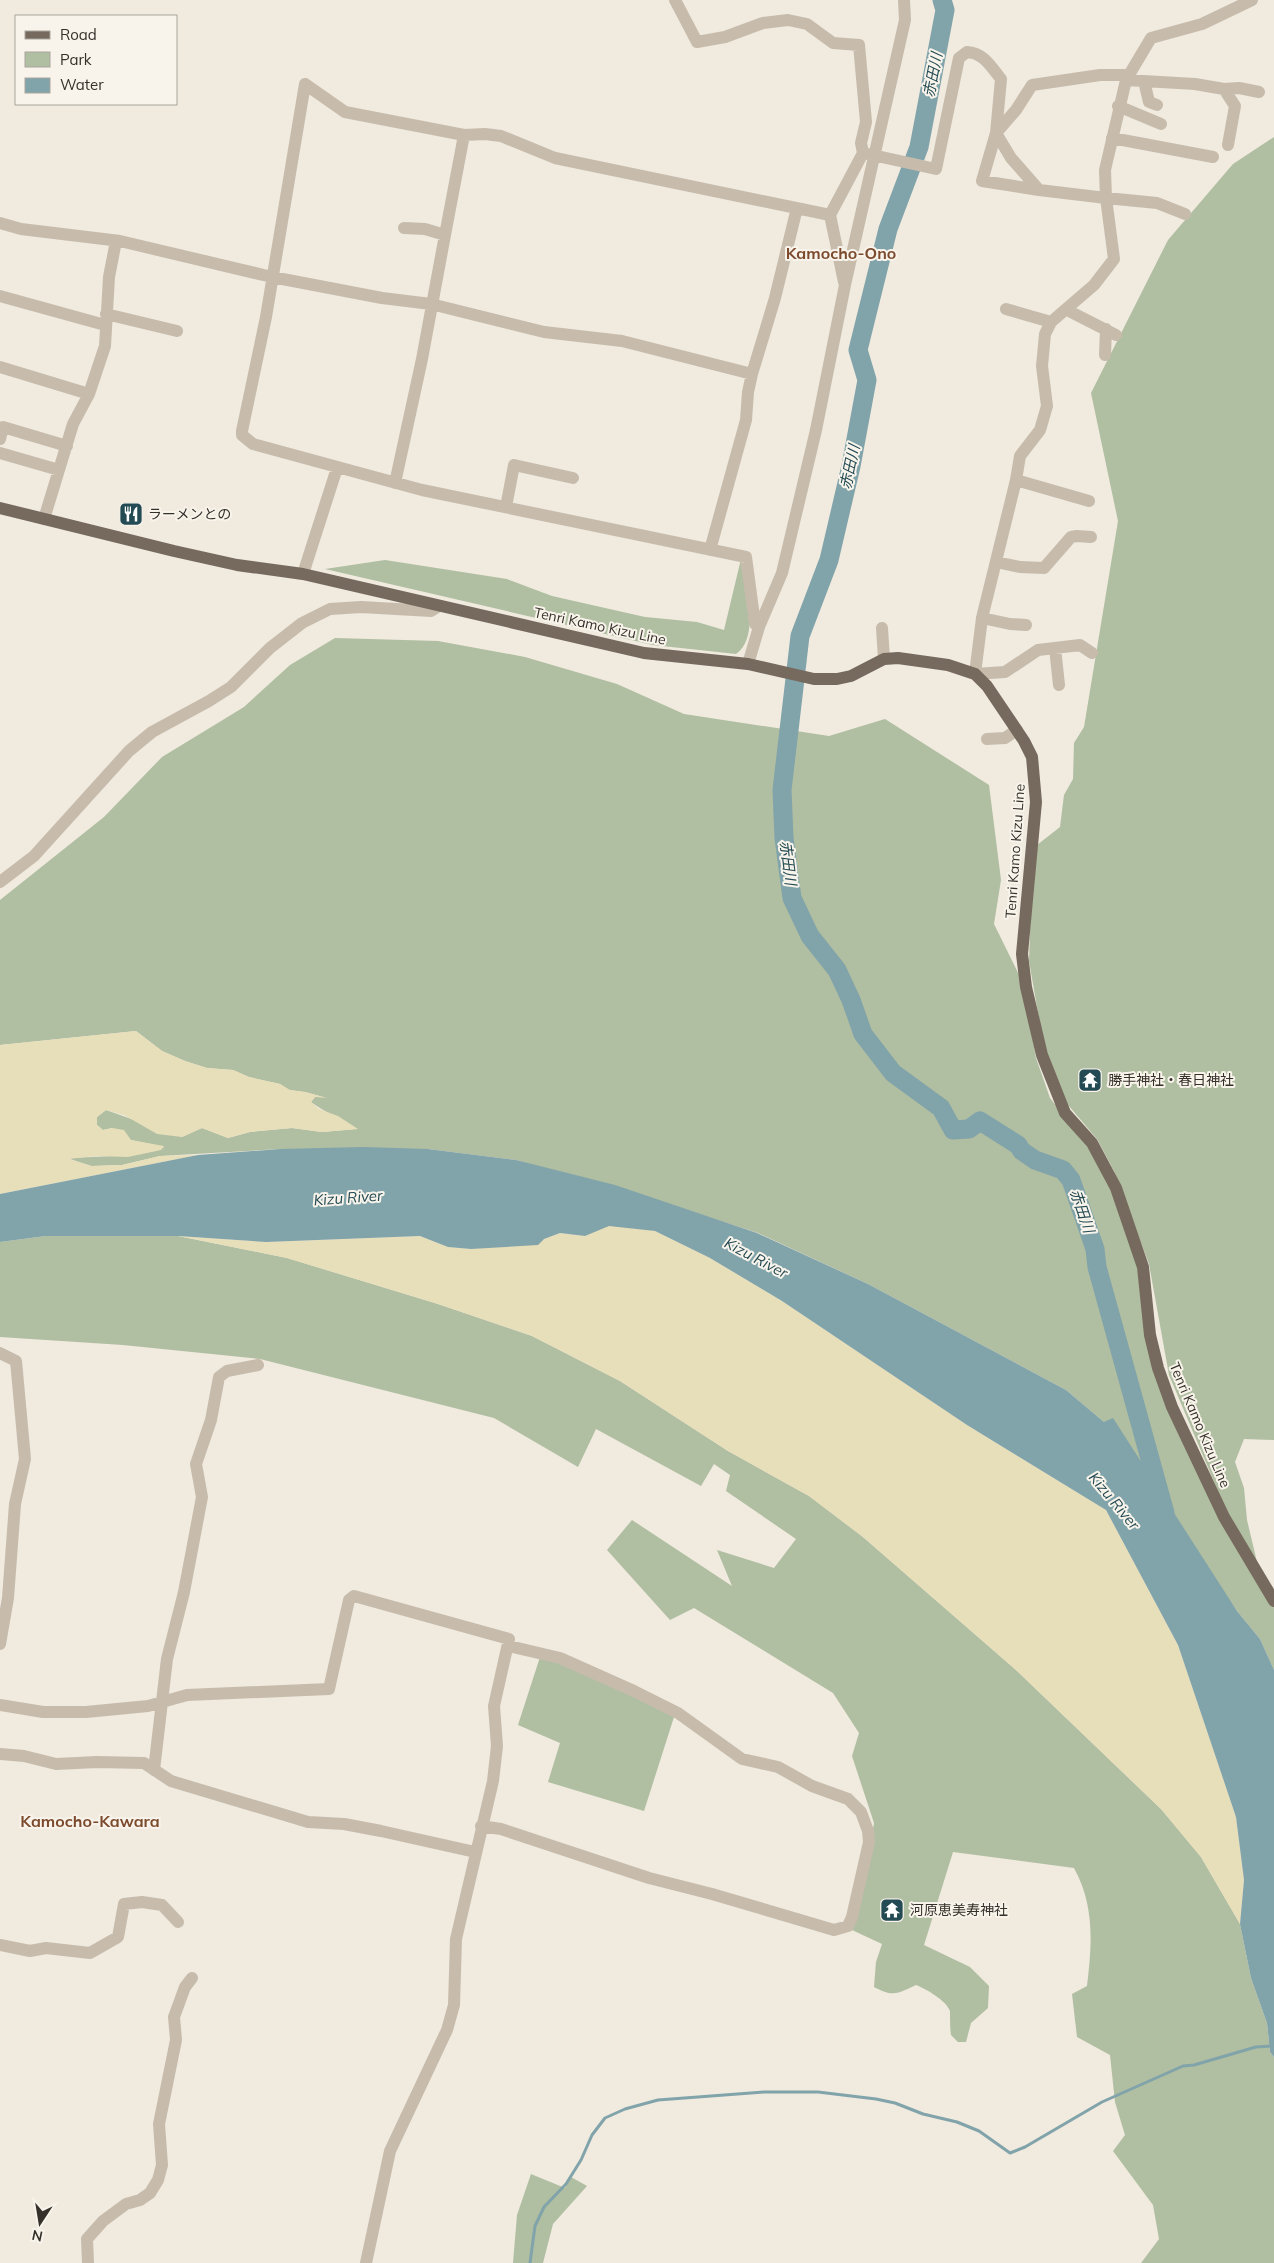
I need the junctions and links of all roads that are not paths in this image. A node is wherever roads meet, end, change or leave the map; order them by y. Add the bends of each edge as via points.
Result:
1 (675, 0) edge
2 (904, 0) edge
3 (1252, 0) edge
4 (1126, 77) junction
5 (1144, 81) junction
6 (1224, 89) junction
7 (1259, 92) dead end
8 (1157, 104) dead end
9 (1118, 106) junction
10 (1161, 124) dead end
11 (996, 133) junction
12 (464, 135) junction
13 (1112, 138) junction
14 (1228, 145) dead end
15 (869, 154) junction
16 (1213, 157) dead end
17 (1039, 190) junction
18 (1106, 198) junction
19 (797, 208) junction
20 (830, 214) junction
21 (1185, 214) dead end
22 (0, 223) edge
23 (404, 228) dead end
24 (445, 235) junction
25 (116, 241) junction
26 (272, 277) junction
27 (845, 285) junction
28 (0, 296) edge
29 (431, 304) junction
30 (1006, 309) dead end
31 (1066, 310) junction
32 (105, 320) junction
33 (1051, 322) junction
34 (177, 331) dead end
35 (1105, 355) dead end
36 (0, 367) edge
37 (752, 374) junction
38 (90, 394) junction
39 (0, 439) edge
40 (67, 446) junction
41 (0, 454) edge
42 (337, 468) junction
43 (59, 470) junction
44 (573, 478) dead end
45 (1016, 480) junction
46 (395, 484) junction
47 (1089, 501) dead end
48 (0, 508) edge
49 (506, 508) junction
50 (44, 519) junction
51 (1091, 537) dead end
52 (710, 550) junction
53 (996, 562) junction
54 (303, 574) junction
55 (440, 606) junction
56 (982, 618) junction
57 (1026, 625) dead end
58 (759, 627) junction
59 (882, 628) dead end
60 (1055, 648) junction
61 (1092, 653) dead end
62 (884, 659) junction
63 (748, 664) junction
64 (975, 674) junction
65 (1059, 685) dead end
66 (1017, 730) junction
67 (987, 739) dead end
68 (0, 882) edge
69 (0, 1353) edge
70 (258, 1364) dead end
71 (1274, 1601) edge
72 (0, 1644) edge
73 (509, 1646) junction
74 (160, 1703) junction
75 (0, 1705) edge
76 (0, 1754) edge
77 (154, 1770) junction
78 (481, 1826) junction
79 (475, 1852) junction
80 (178, 1922) dead end
81 (0, 1945) edge
82 (192, 1978) dead end
83 (88, 2263) edge
84 (366, 2263) edge

1 - 15 street via 697,42 726,37 763,23 788,20 807,24 833,43 859,45 866,122 861,143
2 - 15 street via 905,20
3 - 4 street via 1202,24 1151,38
4 - 5 street
4 - 9 street
4 - 11 street via 1100,74 1032,85
5 - 6 street
5 - 8 street via 1149,102
6 - 7 street
6 - 14 street via 1235,106
9 - 10 street
9 - 13 street
11 - 15 street via 1001,79 977,52 967,52 959,58 936,169
11 - 17 street via 1011,158
11 - 17 street via 982,181
12 - 19 street via 501,136 555,158
12 - 24 street
12 - 26 street via 345,112 305,84
13 - 16 street
13 - 18 street via 1105,170
15 - 20 street
15 - 27 street
17 - 18 street
18 - 21 street via 1157,203
18 - 31 street via 1114,258 1094,284
19 - 20 street
19 - 37 street
20 - 27 street
22 - 25 street via 21,230
23 - 24 street via 425,229
24 - 29 street
25 - 26 street
25 - 32 street
26 - 29 street
26 - 42 street via 242,435 253,444
27 - 58 street via 816,430 782,573
28 - 32 street
29 - 37 street via 544,332 622,341
29 - 46 street
30 - 33 street
31 - 33 street
31 - 35 street via 1111,332
32 - 34 street
32 - 38 street via 105,346
33 - 45 street via 1045,334 1042,366 1047,406 1040,430 1020,456
36 - 38 street
37 - 52 street via 746,420
38 - 40 street via 73,424
39 - 40 street via 3,427
40 - 43 street
41 - 43 street
42 - 46 street
42 - 54 street
43 - 50 street
44 - 49 street via 514,465
45 - 47 street
45 - 53 street
46 - 49 street
48 - 50 main road, Tenri Kamo Kizu Line
49 - 52 street
50 - 54 main road, Tenri Kamo Kizu Line via 210,559
51 - 53 street via 1071,538 1044,568
52 - 58 street via 746,557 755,624
53 - 56 street
54 - 55 main road, Tenri Kamo Kizu Line
55 - 63 main road, Tenri Kamo Kizu Line via 644,653
55 - 68 street via 431,611 361,607 330,609 287,633 231,687 152,732 129,751 34,856
56 - 57 street
56 - 64 street
58 - 63 street
59 - 62 street
60 - 61 street via 1080,645
60 - 64 street via 1038,650 1005,672
60 - 65 street
62 - 63 main road, Tenri Kamo Kizu Line via 851,676 837,679 814,679
62 - 64 main road, Tenri Kamo Kizu Line via 913,659
64 - 66 main road, Tenri Kamo Kizu Line
66 - 67 street via 1004,738
66 - 71 main road, Tenri Kamo Kizu Line via 1032,757 1034,771 1036,802 1022,954 1042,1056 1065,1113 1092,1143 1120,1197 1143,1267 1150,1335 1172,1407 1224,1517
69 - 72 street via 16,1361 25,1460 16,1504 8,1598
70 - 74 street via 227,1370 219,1377 212,1420 196,1464 202,1496 184,1592 166,1659
73 - 74 street via 510,1639 354,1596 348,1600 329,1689 187,1694
73 - 78 street via 494,1706 497,1746 494,1781
73 - 78 street via 560,1658 634,1690 678,1713 742,1759 778,1767 812,1786 848,1799 861,1812 869,1842 850,1922 848,1926 834,1930 649,1878 501,1829
74 - 75 street via 86,1712 43,1712
74 - 77 street
76 - 77 street via 56,1764 144,1763
77 - 79 street via 171,1781 308,1822 344,1824
78 - 79 street
79 - 84 street via 456,1939 456,1985 451,2018 390,2151
80 - 81 street via 162,1905 124,1904 118,1937 90,1953 46,1948 30,1951
82 - 83 street via 185,1987 174,2017 176,2040 159,2124 162,2165 158,2180 150,2193 126,2204 103,2221 88,2238

